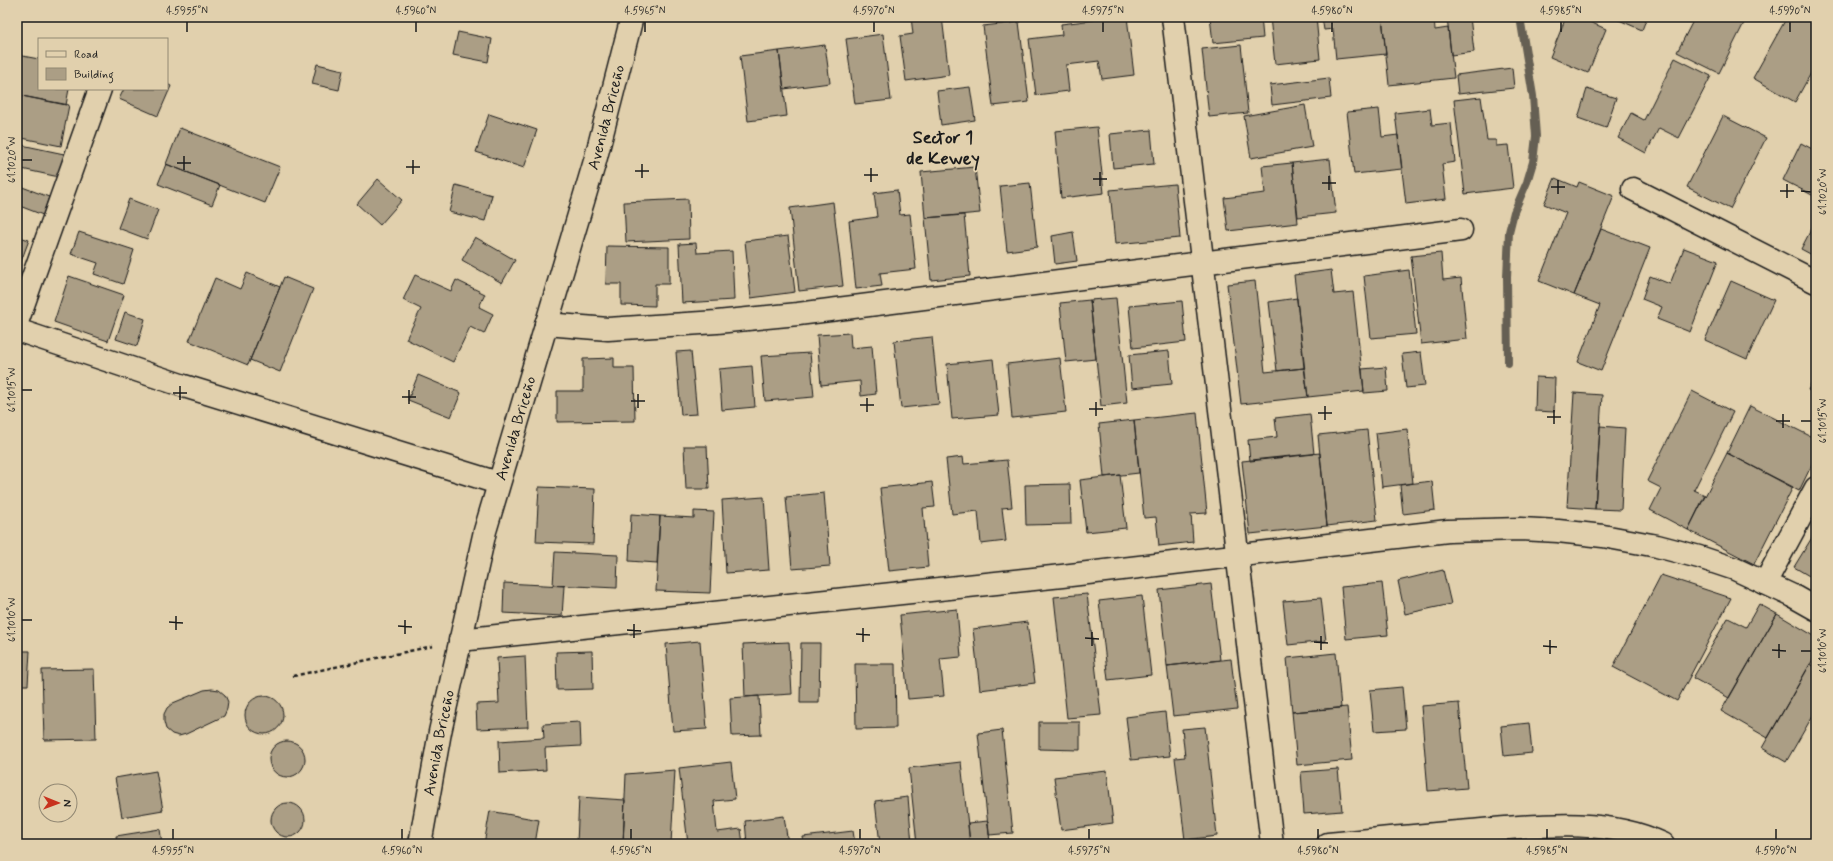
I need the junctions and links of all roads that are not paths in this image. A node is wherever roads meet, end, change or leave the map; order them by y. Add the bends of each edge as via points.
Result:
1 (1173, 17) edge
2 (638, 18) edge
3 (100, 90) edge
4 (1633, 189) dead end
5 (1461, 230) dead end
6 (1202, 263) junction
7 (1816, 282) edge
8 (17, 322) edge
9 (546, 324) junction
10 (17, 330) edge
11 (498, 484) junction
12 (1816, 488) edge
13 (1237, 556) junction
14 (1765, 583) junction
15 (1816, 609) edge
16 (460, 640) junction
17 (420, 844) edge
18 (1272, 844) edge
19 (1328, 844) edge
20 (1663, 844) edge

1 - 6 street
2 - 9 street, Avenida Briceño
3 - 8 street
4 - 7 street
5 - 6 street
6 - 9 street via 717,322 608,329
6 - 13 street
9 - 11 street, Avenida Briceño
10 - 11 street via 184,386
11 - 16 street, Avenida Briceño
12 - 14 street
13 - 14 street via 1448,531 1521,529 1603,536 1657,546 1735,569
13 - 16 street
13 - 18 street
14 - 15 street
16 - 17 street, Avenida Briceño
19 - 20 street via 1536,826 1582,826 1647,836

